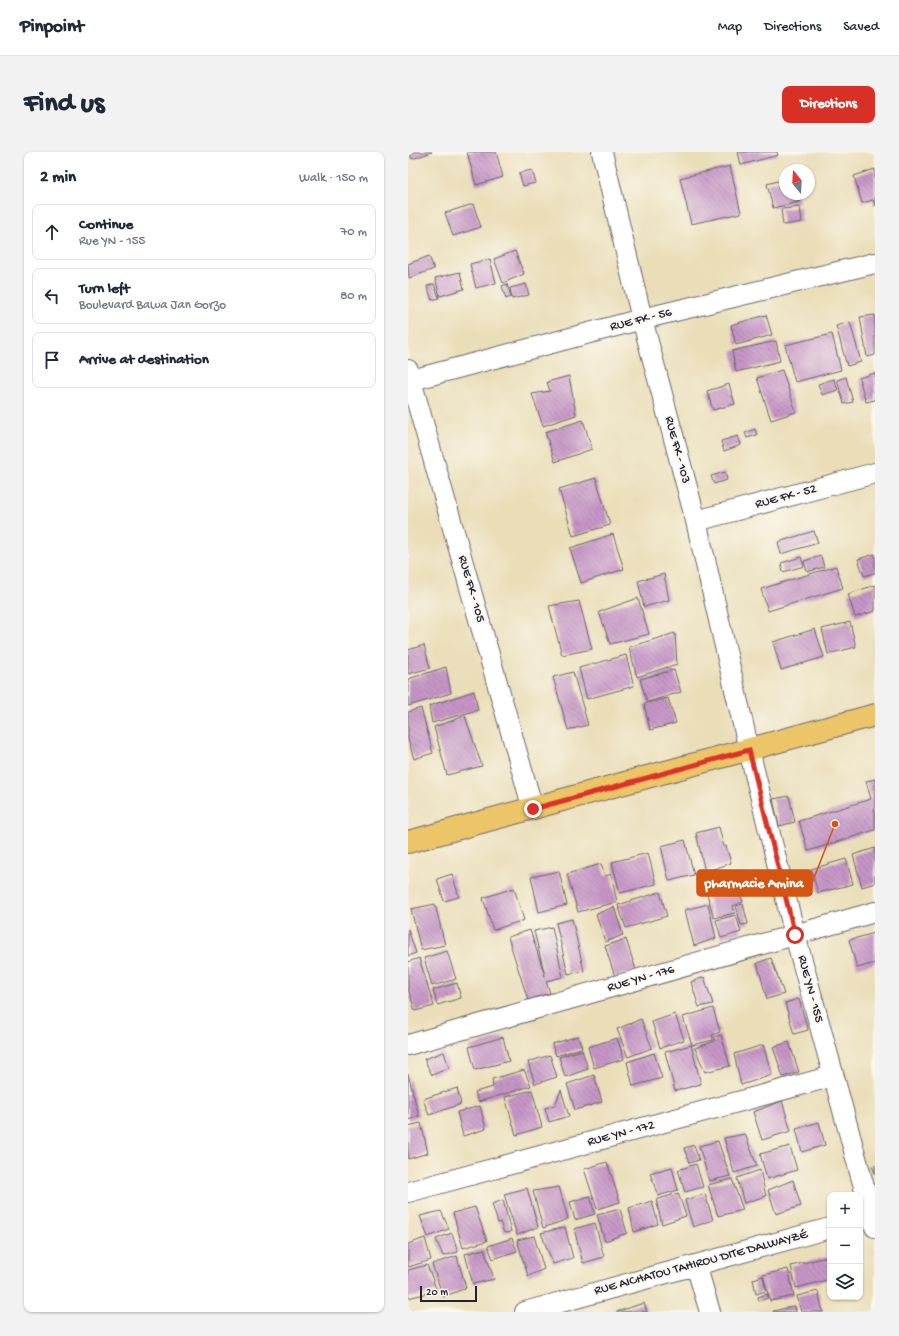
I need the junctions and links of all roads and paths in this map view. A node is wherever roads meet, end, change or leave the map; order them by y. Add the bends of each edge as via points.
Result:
1 (602, 152) edge
2 (875, 263) edge
3 (642, 319) junction
4 (409, 377) edge
5 (875, 473) edge
6 (696, 521) junction
7 (875, 715) edge
8 (749, 750) junction
9 (533, 809) junction
10 (408, 842) edge
11 (875, 912) edge
12 (795, 935) junction
13 (408, 1045) edge
14 (833, 1076) junction
15 (408, 1192) edge
16 (870, 1219) edge
17 (827, 1229) edge
18 (696, 1265) junction
19 (525, 1312) edge
20 (710, 1312) edge

1 - 3 street, RUE FK - 103
2 - 3 street, RUE FK - 56
3 - 4 street, RUE FK - 56
3 - 6 street, RUE FK - 103
4 - 9 street, RUE FK - 105
5 - 6 street, RUE FK - 52
6 - 8 street, RUE FK - 103
7 - 8 main road
8 - 9 main road
8 - 12 street, RUE YN - 155
9 - 10 main road
11 - 12 street, RUE YN - 176
12 - 13 street, RUE YN - 176
12 - 14 street, RUE YN - 155
14 - 15 street, RUE YN - 172
14 - 16 street, RUE YN - 155
17 - 18 street, RUE AICHATOU TAHIROU DITE DALWAYZÉ
18 - 19 street, RUE AICHATOU TAHIROU DITE DALWAYZÉ
18 - 20 street

